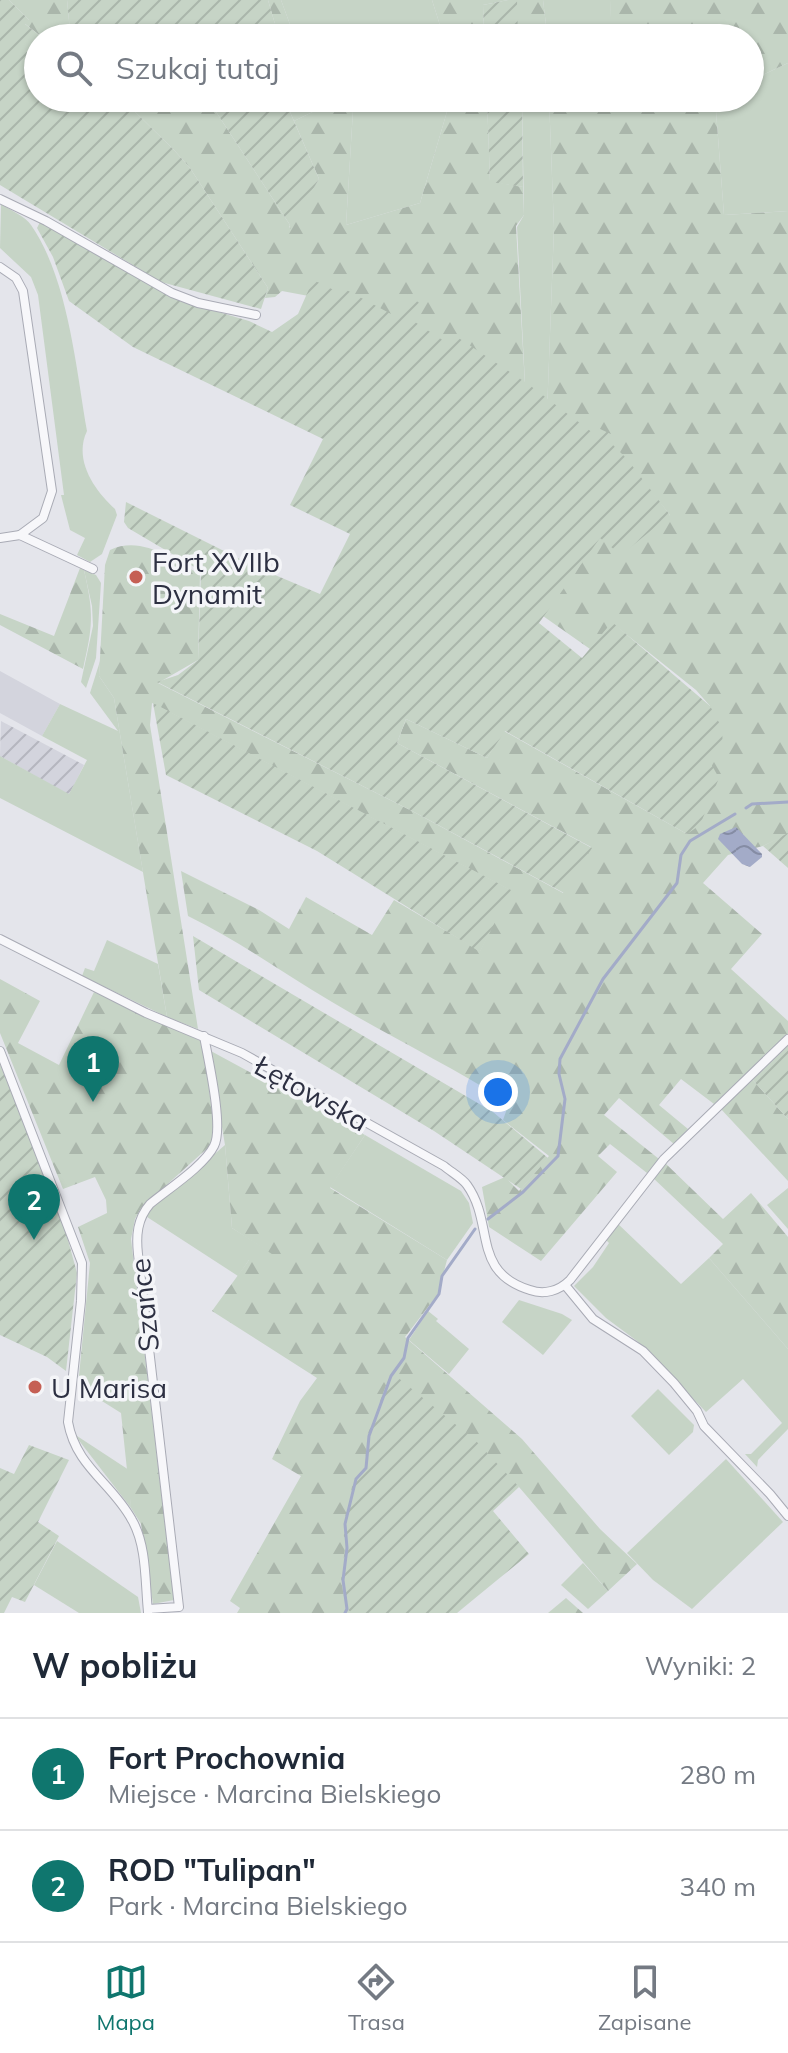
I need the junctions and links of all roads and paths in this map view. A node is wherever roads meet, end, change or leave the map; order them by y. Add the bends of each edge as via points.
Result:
1 (0, 199) edge
2 (0, 267) edge
3 (256, 315) dead end
4 (20, 535) junction
5 (0, 538) edge
6 (93, 569) dead end
7 (0, 939) edge
8 (204, 1036) junction
9 (788, 1039) edge
10 (0, 1051) edge
11 (565, 1285) junction
12 (788, 1516) edge
13 (148, 1611) edge

1 - 3 street via 172,293
2 - 4 street via 23,291 52,491 43,518
4 - 5 street
4 - 6 street
7 - 8 street, Łętowska via 146,1013
8 - 11 street, Łętowska via 444,1166 466,1183 475,1200 487,1252 501,1275 540,1292
8 - 13 street, Szańce via 218,1125 215,1144 144,1211 138,1228 179,1607
9 - 11 street via 664,1159
10 - 13 street via 82,1263 70,1433 78,1453 138,1531
11 - 12 street via 593,1319 643,1351 674,1383 704,1426

